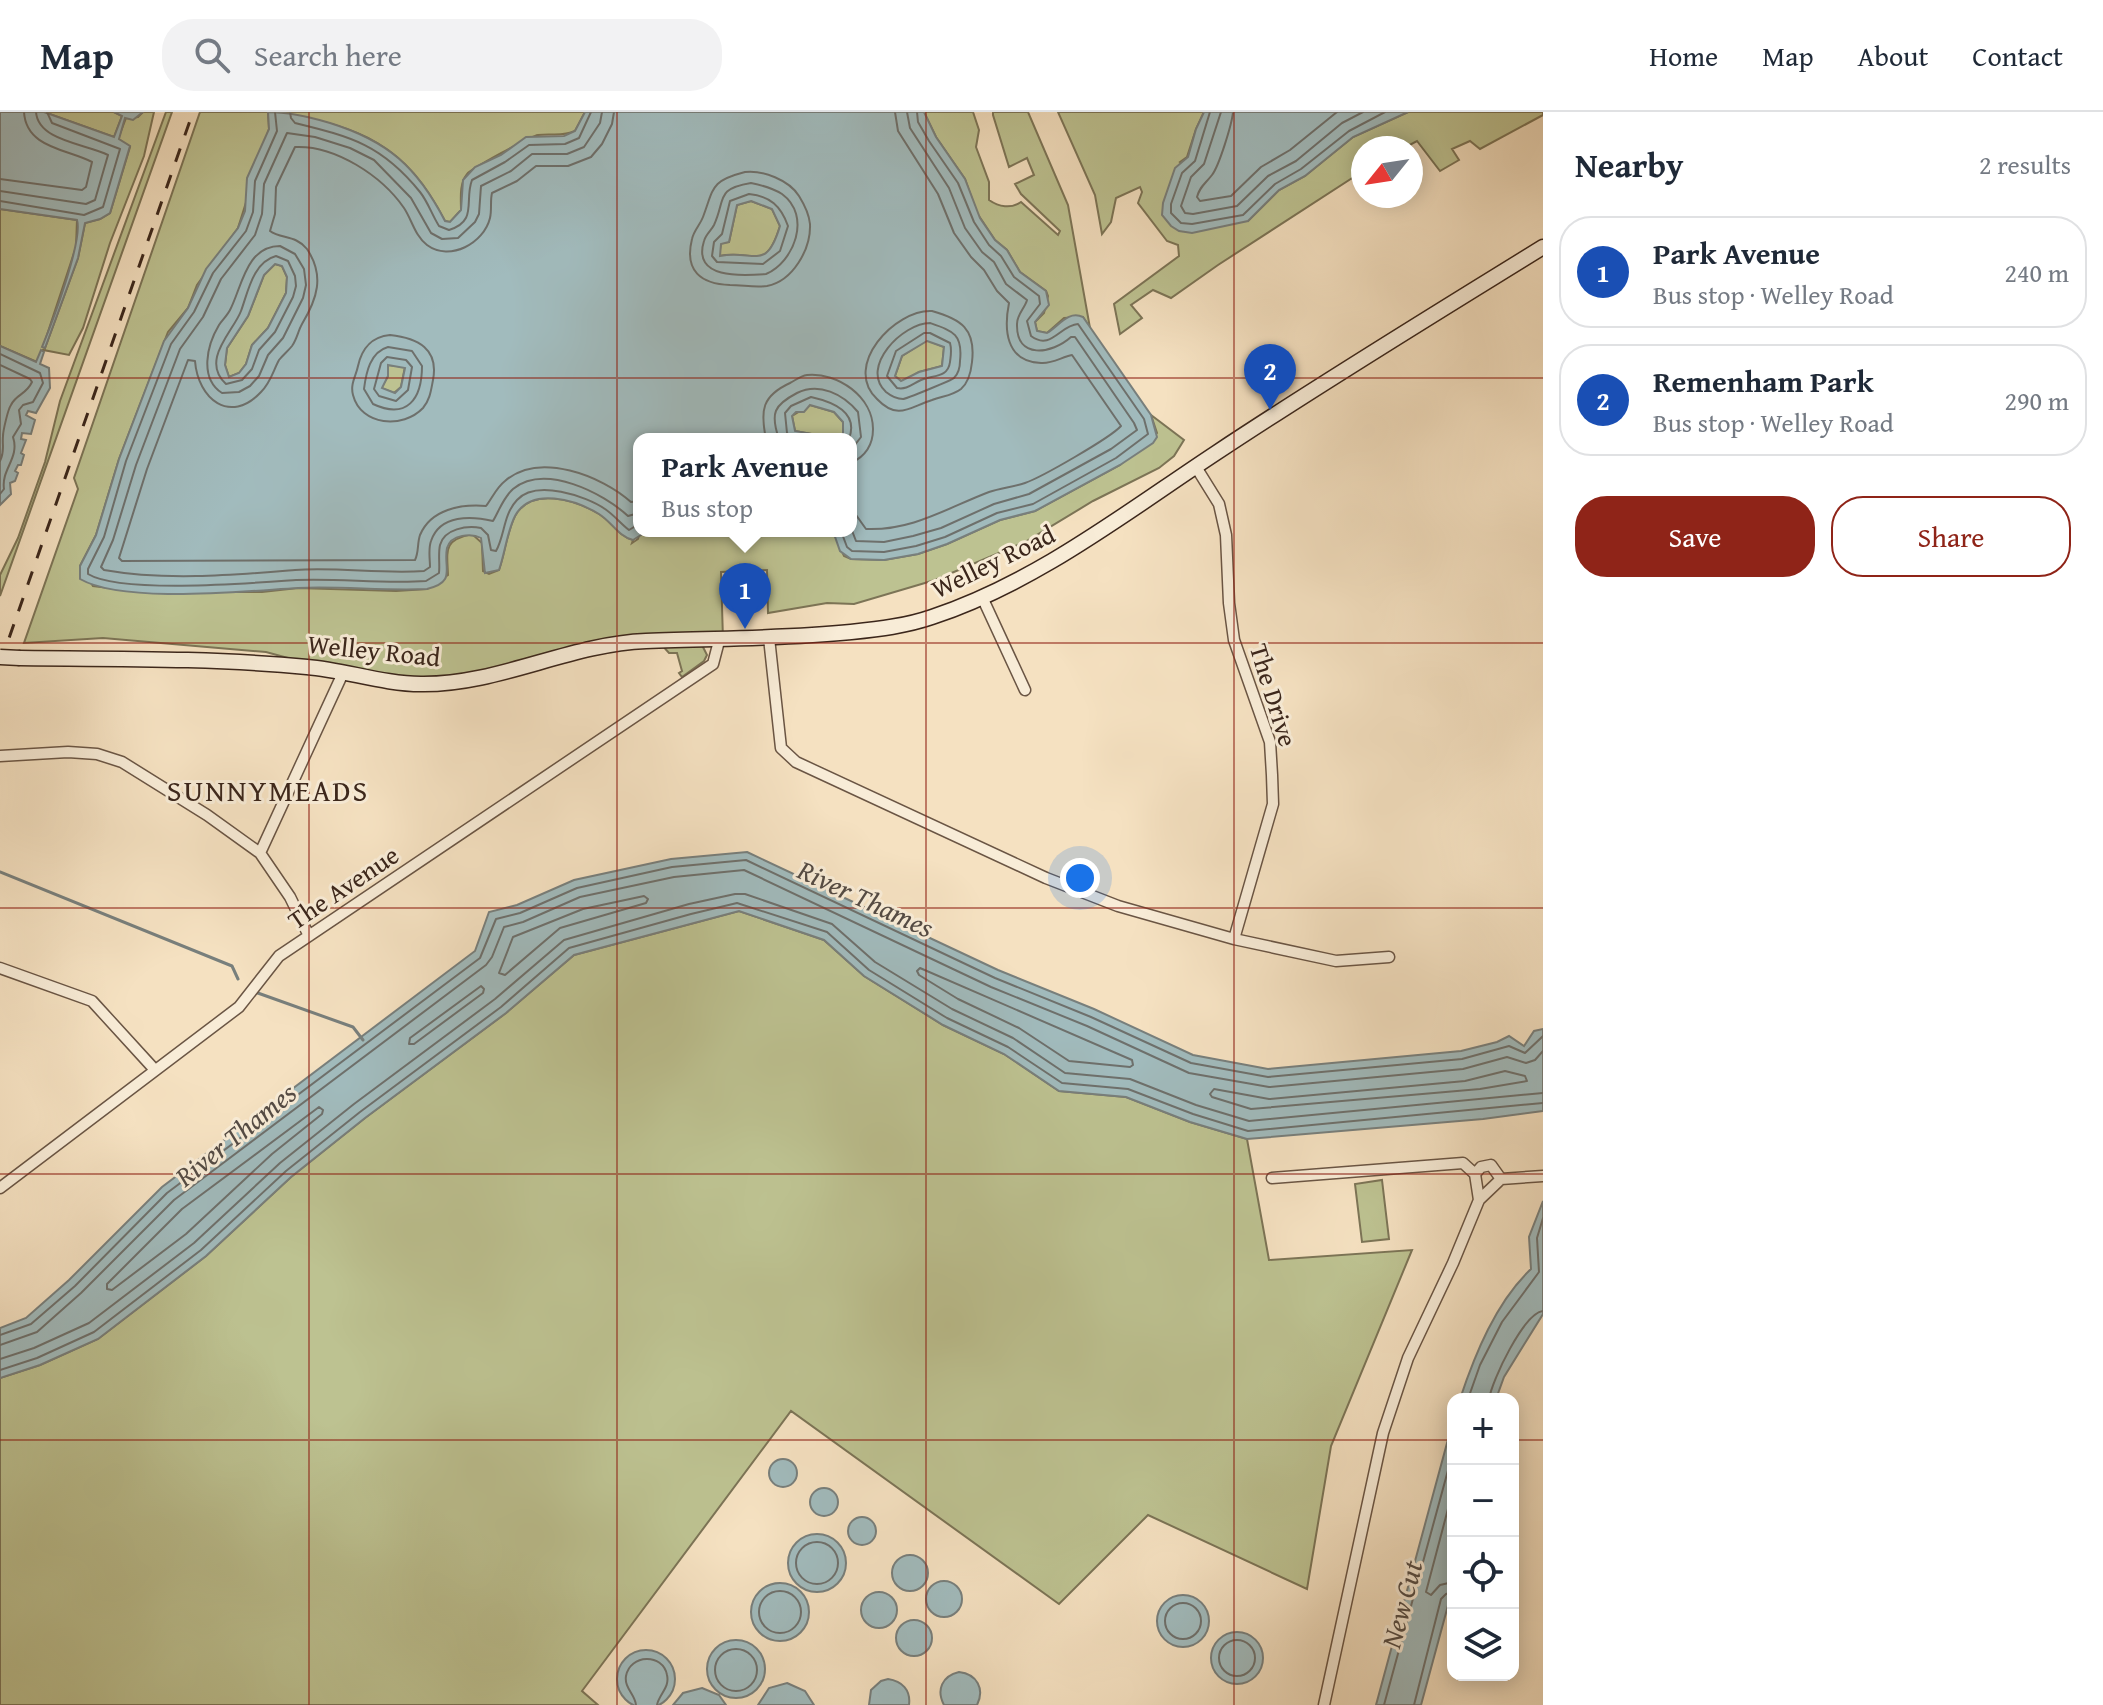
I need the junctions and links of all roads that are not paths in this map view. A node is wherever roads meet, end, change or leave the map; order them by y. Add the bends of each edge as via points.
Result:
1 (1543, 247) edge
2 (1196, 467) junction
3 (982, 597) junction
4 (769, 638) junction
5 (719, 641) junction
6 (0, 657) edge
7 (343, 673) junction
8 (1025, 690) dead end
9 (0, 756) edge
10 (260, 853) junction
11 (309, 936) junction
12 (1234, 939) junction
13 (1389, 957) dead end
14 (0, 968) edge
15 (155, 1070) junction
16 (1475, 1174) junction
17 (1543, 1176) edge
18 (1272, 1178) dead end
19 (1501, 1179) junction
20 (0, 1188) edge
21 (1479, 1200) junction
22 (1324, 1705) edge

1 - 2 main road, Welley Road
2 - 3 main road, Welley Road via 1062,555
2 - 12 street, The Drive via 1219,504 1234,640 1270,742 1272,764 1273,804
3 - 4 main road, Welley Road via 891,627
3 - 8 street
4 - 5 main road, Welley Road
4 - 12 street via 781,748 796,762 1046,878 1118,906
5 - 7 main road, Welley Road via 642,641 460,682 418,684
5 - 11 street, The Avenue via 713,664
6 - 7 main road, Welley Road, bridge via 215,660
7 - 10 street
9 - 10 street via 68,752 122,762
10 - 11 street
11 - 15 street, The Avenue via 279,956 239,1007
12 - 13 street via 1336,961
14 - 15 street via 92,1001
15 - 20 street, The Avenue
16 - 18 street via 1463,1163
16 - 19 street via 1491,1165
16 - 21 street
17 - 19 street
19 - 21 street
21 - 22 street via 1408,1358 1383,1433

